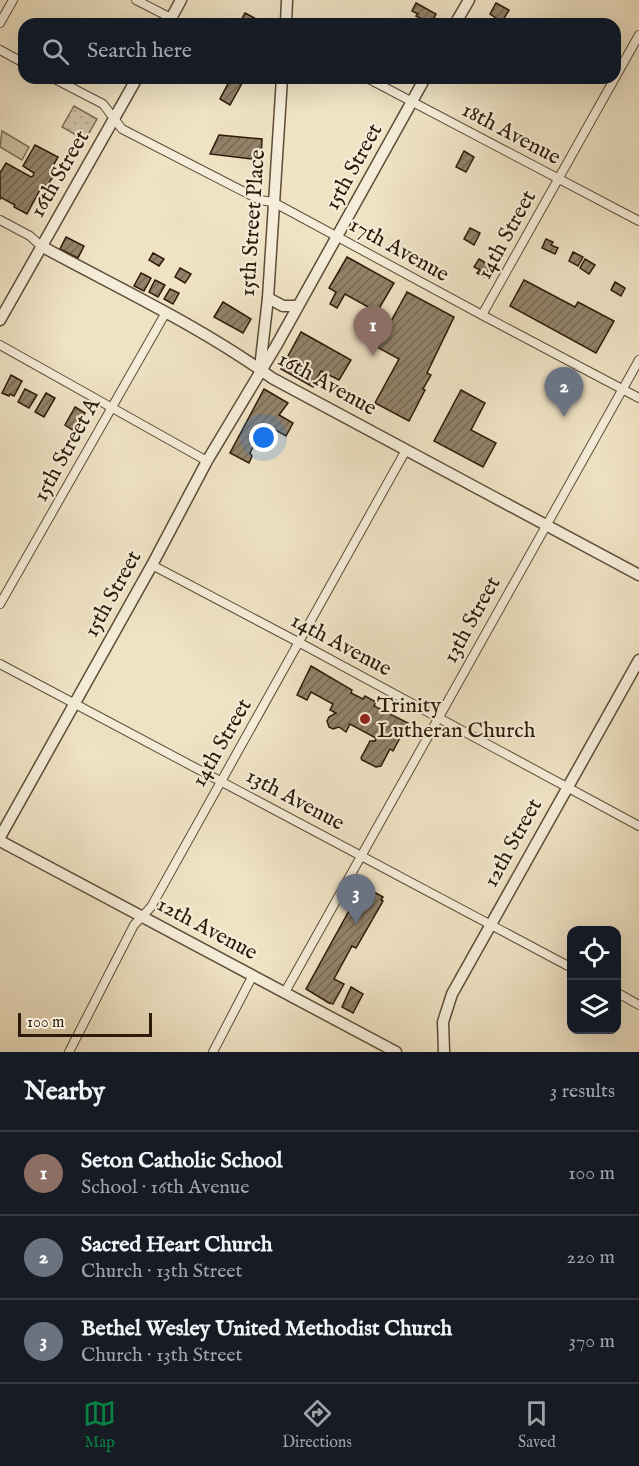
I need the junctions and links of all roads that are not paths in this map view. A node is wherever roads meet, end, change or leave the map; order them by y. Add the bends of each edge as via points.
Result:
1 (13, 0) edge
2 (136, 0) edge
3 (181, 0) edge
4 (287, 0) edge
5 (469, 0) edge
6 (164, 18) edge
7 (171, 18) edge
8 (286, 18) edge
9 (458, 18) edge
10 (0, 22) edge
11 (639, 35) edge
12 (0, 50) edge
13 (18, 60) edge
14 (621, 67) edge
15 (65, 84) edge
16 (134, 84) edge
17 (282, 84) edge
18 (378, 84) edge
19 (422, 84) edge
20 (612, 84) edge
21 (412, 103) junction
22 (114, 118) junction
23 (558, 180) junction
24 (273, 202) junction
25 (0, 220) edge
26 (639, 221) edge
27 (337, 237) junction
28 (41, 246) junction
29 (268, 298) junction
30 (297, 306) junction
31 (165, 314) junction
32 (482, 315) junction
33 (0, 320) edge
34 (0, 345) edge
35 (639, 360) edge
36 (260, 370) junction
37 (623, 389) junction
38 (639, 398) edge
39 (112, 407) junction
40 (406, 450) junction
41 (207, 461) junction
42 (546, 525) junction
43 (152, 565) junction
44 (639, 575) edge
45 (0, 604) edge
46 (300, 643) junction
47 (639, 660) edge
48 (0, 664) edge
49 (74, 703) junction
50 (438, 718) junction
51 (221, 780) junction
52 (566, 788) junction
53 (639, 826) edge
54 (0, 839) edge
55 (361, 855) junction
56 (141, 916) junction
57 (490, 924) junction
58 (567, 965) edge
59 (253, 975) junction
60 (285, 992) junction
61 (621, 995) edge
62 (639, 1005) edge
63 (69, 1052) edge
64 (213, 1052) edge
65 (396, 1052) edge
66 (444, 1052) edge

1 - 10 street
2 - 6 street
3 - 7 street
4 - 8 street
5 - 9 street
11 - 14 street, 14th Street
12 - 13 street
15 - 22 street, 17th Avenue via 103,104
16 - 22 street, 16th Street
17 - 24 street, 15th Street Place
18 - 21 street, 18th Avenue
19 - 21 street, 15th Street
20 - 23 street, 14th Street
21 - 23 street, 18th Avenue
21 - 27 street, 15th Street
22 - 24 street, 17th Avenue via 122,129 260,200
22 - 28 street, 16th Street
23 - 26 street, 18th Avenue
23 - 32 street, 14th Street
24 - 27 street, 17th Avenue
24 - 29 street, 15th Street Place
25 - 28 street, 16th Avenue
27 - 30 street, 15th Street
27 - 32 street, 17th Avenue
28 - 31 street, 16th Avenue
28 - 33 street, 16th Street
29 - 30 street via 283,306
29 - 36 street, 15th Street Place
30 - 36 street, 15th Street
31 - 36 street, 16th Avenue
31 - 39 street, 15th Street A
32 - 37 street, 17th Avenue
34 - 39 street
35 - 37 street, 13th Street
36 - 40 street, 16th Avenue
36 - 41 street, 15th Street
37 - 38 street, 17th Avenue
37 - 42 street, 13th Street
39 - 41 street
39 - 45 street, 15th Street A
40 - 42 street, 16th Avenue
40 - 46 street, 14th Street
41 - 43 street, 15th Street
42 - 44 street, 16th Avenue
42 - 50 street, 13th Street
43 - 46 street, 14th Avenue
43 - 49 street, 15th Street
46 - 50 street, 14th Avenue
46 - 51 street, 14th Street
47 - 52 street, 12th Street
48 - 49 street, 13th Avenue
49 - 51 street, 13th Avenue
49 - 54 street, 15th Street
50 - 52 street, 14th Avenue
50 - 55 street, 13th Street
51 - 55 street, 13th Avenue
51 - 56 street, 14th Street via 151,907
52 - 53 street, 14th Avenue
52 - 57 street, 12th Street
54 - 56 street, 12th Avenue
55 - 57 street, 13th Avenue
55 - 60 street, 13th Street
56 - 59 street, 12th Avenue
56 - 63 street, 14th Street
57 - 58 street, 13th Avenue
57 - 66 street, 12th Street via 448,1002 443,1022
59 - 60 street, 12th Avenue
59 - 64 street
60 - 65 street, 12th Avenue
61 - 62 street

